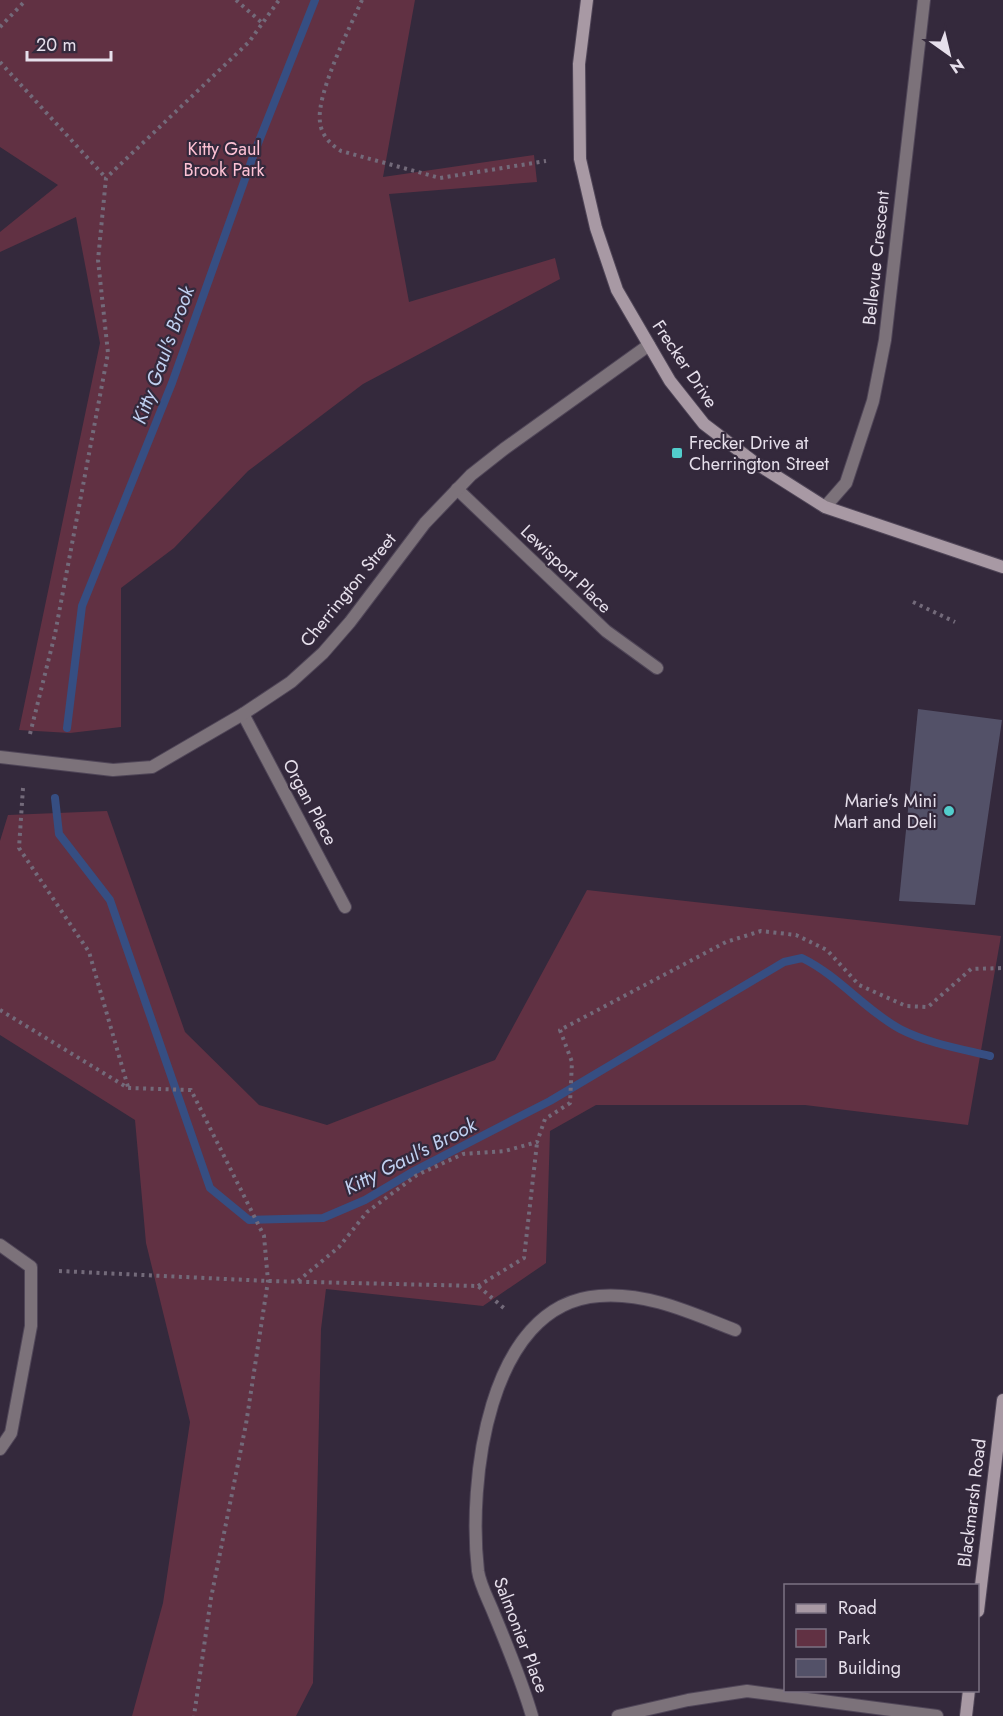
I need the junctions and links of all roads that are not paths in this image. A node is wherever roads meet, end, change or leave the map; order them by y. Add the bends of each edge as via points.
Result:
1 (587, 0) edge
2 (924, 0) edge
3 (649, 345) junction
4 (457, 489) junction
5 (825, 507) junction
6 (1003, 567) edge
7 (657, 668) dead end
8 (243, 714) junction
9 (0, 757) edge
10 (345, 906) dead end
11 (0, 1245) edge
12 (735, 1330) dead end
13 (1003, 1400) edge
14 (0, 1449) edge
15 (979, 1603) edge
16 (969, 1692) edge
17 (532, 1716) edge
18 (618, 1716) edge
19 (937, 1716) edge
20 (966, 1716) edge

1 - 3 street, Frecker Drive via 579,64 580,159 596,228 617,290
2 - 5 street, Bellevue Crescent via 885,340 873,401 846,483
3 - 4 street, Cherrington Street via 504,448
3 - 5 street, Frecker Drive via 670,381 704,423 754,462
4 - 7 street, Lewisport Place via 606,632
4 - 8 street, Cherrington Street via 425,523 323,653 272,696
5 - 6 street, Frecker Drive
8 - 9 street, Cherrington Street via 152,767 113,770
8 - 10 street, Organ Place
11 - 14 street via 31,1267 31,1326 11,1433
12 - 17 street, Salmonier Place via 656,1300 599,1296 559,1306 527,1333 507,1367 489,1415 475,1508 478,1574
13 - 15 street, Blackmarsh Road
16 - 20 street
18 - 19 street via 747,1691

